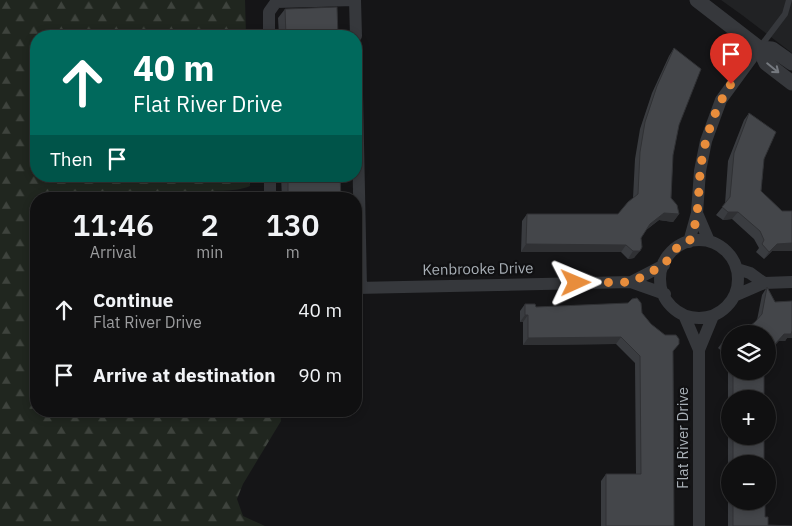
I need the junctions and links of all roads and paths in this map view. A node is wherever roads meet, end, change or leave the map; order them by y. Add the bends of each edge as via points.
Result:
1 (355, 0) edge
2 (697, 0) edge
3 (789, 0) edge
4 (269, 30) edge
5 (356, 30) edge
6 (759, 48) junction
7 (792, 63) edge
8 (792, 83) edge
9 (698, 213) junction
10 (709, 241) junction
11 (689, 242) junction
12 (664, 265) junction
13 (737, 269) junction
14 (632, 282) junction
15 (792, 282) edge
16 (764, 283) junction
17 (362, 288) edge
18 (665, 294) junction
19 (734, 296) junction
20 (684, 315) junction
21 (714, 316) junction
22 (699, 350) junction
23 (699, 526) edge

1 - 4 street via 276,2 269,12
1 - 5 street
2 - 6 street
3 - 6 lane via 785,14
6 - 7 street via 772,49
6 -> 8 street via 766,62
6 - 9 street via 721,100 706,141 700,171
9 - 10 street
9 - 11 street
10 - 11 street
10 - 13 street via 725,250
11 - 12 street via 675,249
12 - 14 street, Kenbrooke Drive
12 - 18 street via 661,281
13 - 16 street
13 - 19 street
14 - 17 street, Kenbrooke Drive
14 - 18 street, Kenbrooke Drive
15 - 16 street
16 - 19 street
18 - 20 street, Flat River Drive via 668,302
19 - 21 street, Flat River Drive via 727,307
20 - 21 street
20 - 22 street, Flat River Drive
21 - 22 street, Flat River Drive
22 - 23 street, Flat River Drive

